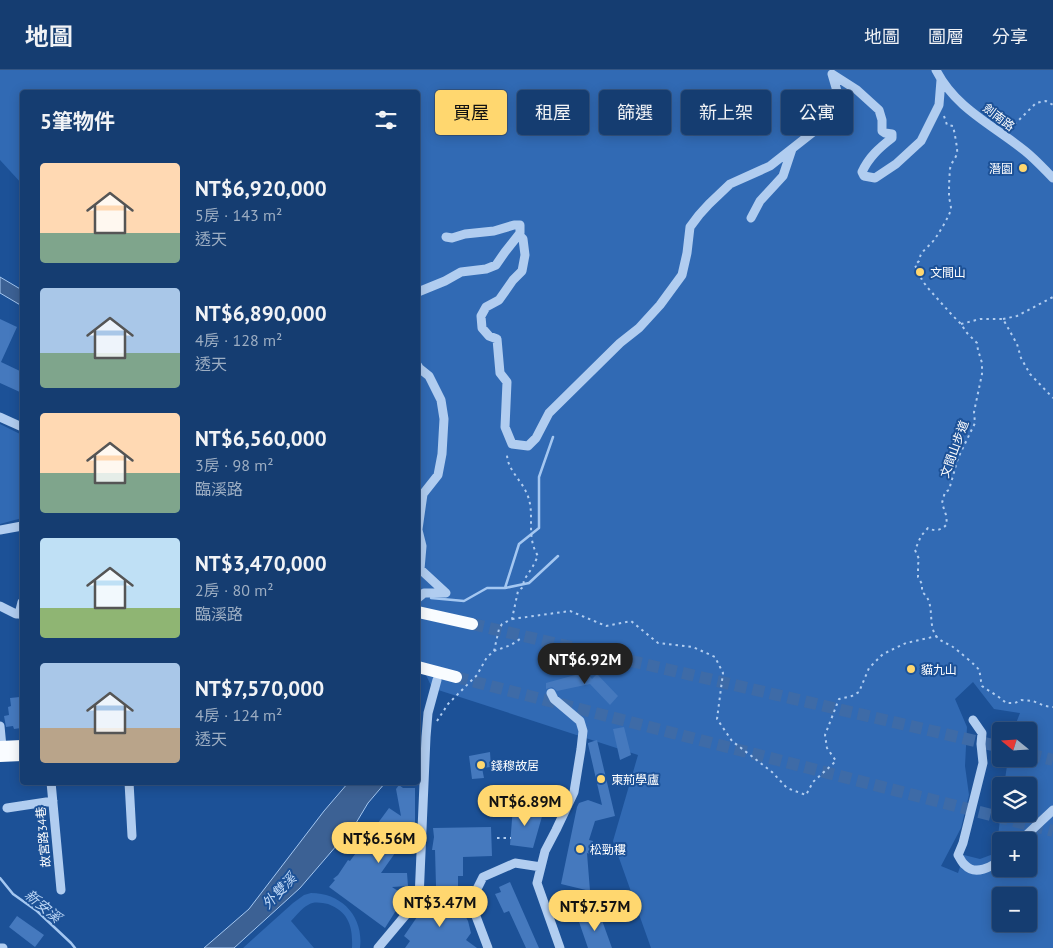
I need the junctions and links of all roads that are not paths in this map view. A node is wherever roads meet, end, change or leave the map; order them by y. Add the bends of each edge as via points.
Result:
1 (936, 70) edge
2 (829, 72) edge
3 (941, 80) junction
4 (792, 149) junction
5 (1053, 178) edge
6 (751, 218) dead end
7 (519, 235) junction
8 (446, 236) dead end
9 (420, 291) edge
10 (420, 369) edge
11 (0, 417) edge
12 (20, 426) edge
13 (420, 516) edge
14 (20, 526) edge
15 (0, 530) edge
16 (420, 538) edge
17 (420, 569) edge
18 (420, 569) edge
19 (420, 596) edge
20 (0, 606) edge
21 (420, 612) edge
22 (20, 614) edge
23 (472, 624) tunnel mouth
24 (420, 667) edge
25 (456, 677) tunnel mouth
26 (437, 680) dead end
27 (550, 693) dead end
28 (973, 720) dead end
29 (0, 726) edge
30 (20, 746) edge
31 (1, 750) edge
32 (20, 755) edge
33 (421, 780) edge
34 (51, 785) edge
35 (129, 785) edge
36 (52, 801) junction
37 (6, 808) dead end
38 (1053, 810) edge
39 (1030, 832) edge
40 (132, 836) dead end
41 (992, 865) edge
42 (541, 867) junction
43 (61, 890) dead end
44 (378, 948) edge
45 (488, 948) edge
46 (560, 948) edge

1 - 3 street, 劍南路
2 - 3 street via 857,90 879,110 882,131 892,134 862,172 864,176 875,178 921,141 939,105
2 - 4 street via 842,108 839,115
3 - 5 street, 劍南路 via 958,100 1025,151
4 - 6 street via 782,176 760,201
4 - 7 street via 770,166 730,184 699,214 690,227 682,275 660,305 549,413 528,446 512,444 505,427 507,382 500,373 497,339 482,328 481,316 486,307 499,300 522,271 525,255
7 - 8 street via 520,225 514,225 452,238
7 - 9 street via 496,265 461,272
10 - 13 street via 429,376 441,400 444,419 438,475 423,494
11 - 12 street
14 - 15 street
16 - 18 street
17 - 19 street via 446,594 424,593
20 - 22 street
21 - 23 main road
24 - 25 main road
26 - 33 street via 428,713
27 - 42 street via 580,721 583,731 574,792 545,851
28 - 41 street via 982,733 983,763 958,855 971,869 984,870
29 - 31 street
30 - 31 main road
31 - 32 main road
33 - 44 street via 419,898
34 - 36 street, 故宮路34巷
35 - 40 street
36 - 37 street
36 - 43 street, 故宮路34巷
38 - 39 street
42 - 45 street via 515,863 483,878 476,891 474,911
42 - 46 street via 537,883

